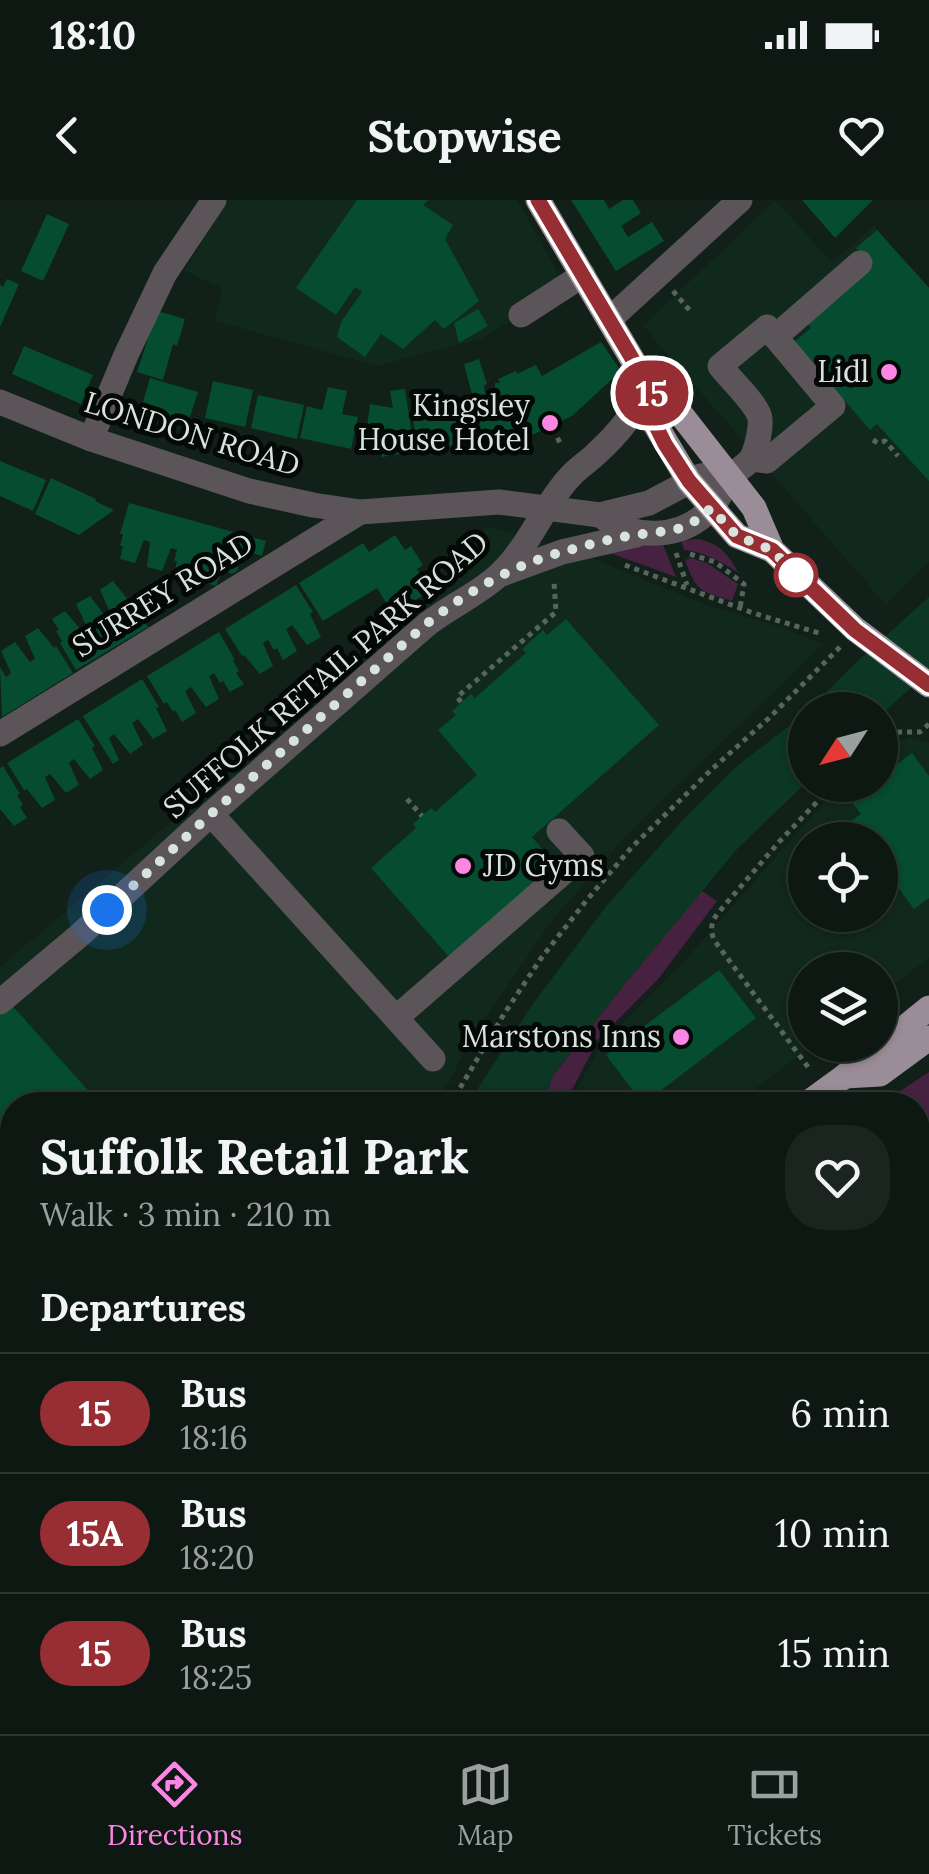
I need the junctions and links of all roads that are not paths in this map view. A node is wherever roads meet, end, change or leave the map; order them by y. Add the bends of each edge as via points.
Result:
1 (214, 200) edge
2 (538, 200) edge
3 (740, 200) edge
4 (860, 263) dead end
5 (584, 276) junction
6 (521, 315) dead end
7 (610, 319) junction
8 (776, 337) junction
9 (650, 389) junction
10 (0, 402) edge
11 (91, 438) junction
12 (751, 459) junction
13 (730, 477) junction
14 (689, 481) junction
15 (548, 507) junction
16 (711, 508) junction
17 (360, 512) junction
18 (600, 515) junction
19 (646, 533) junction
20 (772, 550) junction
21 (499, 576) junction
22 (929, 685) edge
23 (0, 734) edge
24 (211, 814) junction
25 (558, 830) dead end
26 (0, 1002) edge
27 (929, 1008) edge
28 (396, 1018) junction
29 (929, 1038) edge
30 (434, 1059) dead end
31 (846, 1076) junction
32 (823, 1092) edge

1 - 11 street via 164,273
2 - 5 main road
3 - 7 street
4 - 8 street
5 - 6 street
5 - 7 main road
7 - 9 main road
8 - 12 street via 767,327 720,366 761,418
8 - 12 street via 832,406 767,461
9 - 13 main road via 672,404
9 - 14 main road via 655,424
9 - 15 street
10 - 11 street, LONDON ROAD
11 - 17 street, LONDON ROAD via 249,491
12 - 13 street
13 - 14 street, LONDON ROAD
13 - 16 street
13 - 20 main road via 754,508
14 - 16 main road
14 - 18 street, LONDON ROAD via 650,503
15 - 17 street, LONDON ROAD via 499,502
15 - 18 street, LONDON ROAD
15 - 21 street, SUFFOLK RETAIL PARK ROAD
16 - 19 street via 684,527
16 - 20 main road via 737,536
17 - 23 street, SURREY ROAD
18 - 19 street, LONDON ROAD via 614,526
19 - 21 street via 562,552
20 - 22 main road via 854,639
21 - 24 street, SUFFOLK RETAIL PARK ROAD via 424,626
24 - 26 street, SUFFOLK RETAIL PARK ROAD
24 - 28 street
25 - 28 street via 582,856
27 - 31 main road
28 - 30 street
29 - 31 main road via 880,1074
31 - 32 main road

